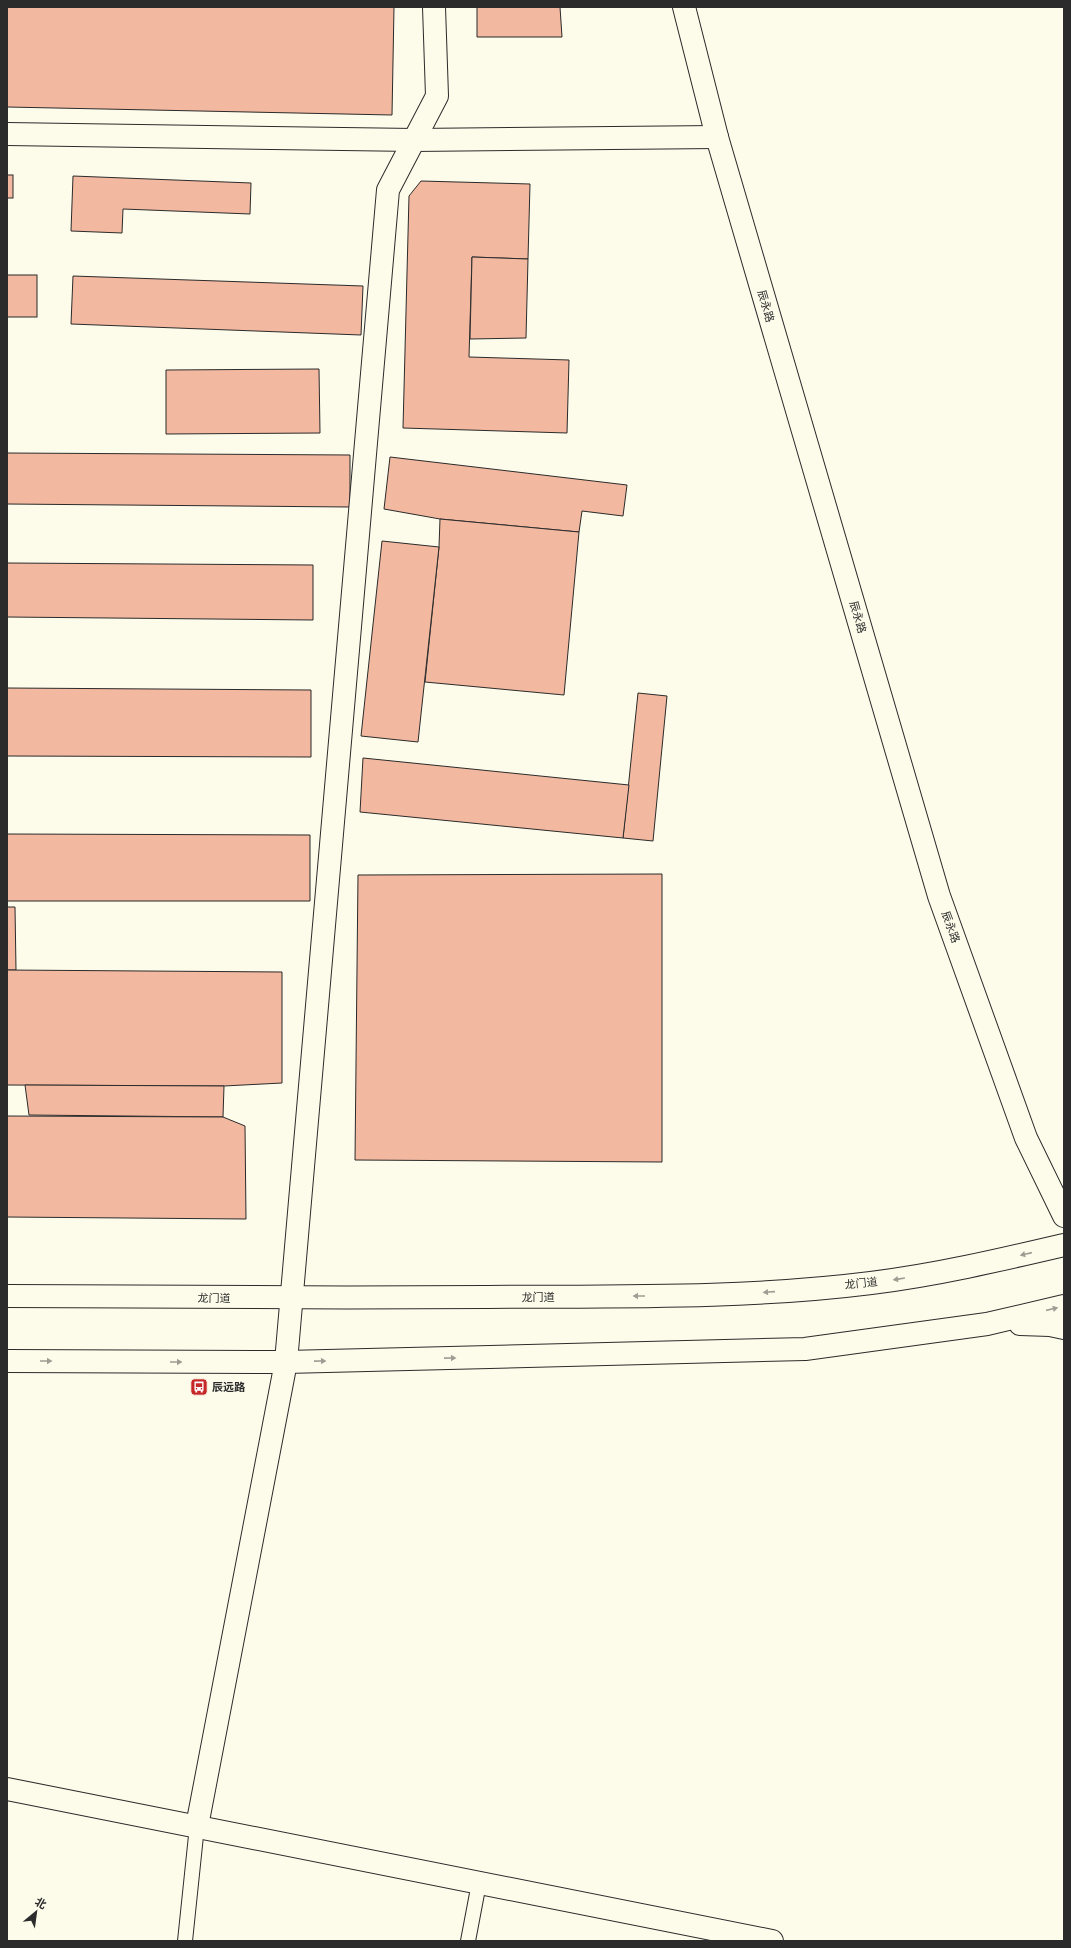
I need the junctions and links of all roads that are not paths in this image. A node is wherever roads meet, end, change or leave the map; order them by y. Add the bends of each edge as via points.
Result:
1 (434, 7) edge
2 (684, 7) edge
3 (7, 134) edge
4 (717, 138) junction
5 (414, 140) junction
6 (1064, 1216) edge
7 (1064, 1245) edge
8 (7, 1296) edge
9 (291, 1298) junction
10 (1064, 1306) edge
11 (987, 1324) junction
12 (1064, 1328) edge
13 (7, 1361) edge
14 (286, 1362) junction
15 (7, 1788) edge
16 (197, 1826) junction
17 (479, 1883) junction
18 (185, 1941) edge
19 (468, 1941) edge
20 (772, 1941) edge

1 - 5 main road via 437,96
2 - 4 main road, 辰永路
3 - 5 main road
4 - 5 main road
4 - 6 main road, 辰永路 via 939,896 1026,1138
5 - 9 main road via 388,190
7 -> 9 main road, 龙门道 via 959,1269 871,1283 767,1292 667,1296
8 - 9 main road, 龙门道
9 - 14 main road
11 -> 10 main road
11 - 12 main road via 1026,1324
14 -> 11 main road via 805,1349
13 -> 14 main road
14 - 16 main road
15 - 16 main road
16 - 17 main road
16 - 18 lane
17 - 19 lane
17 - 20 main road

